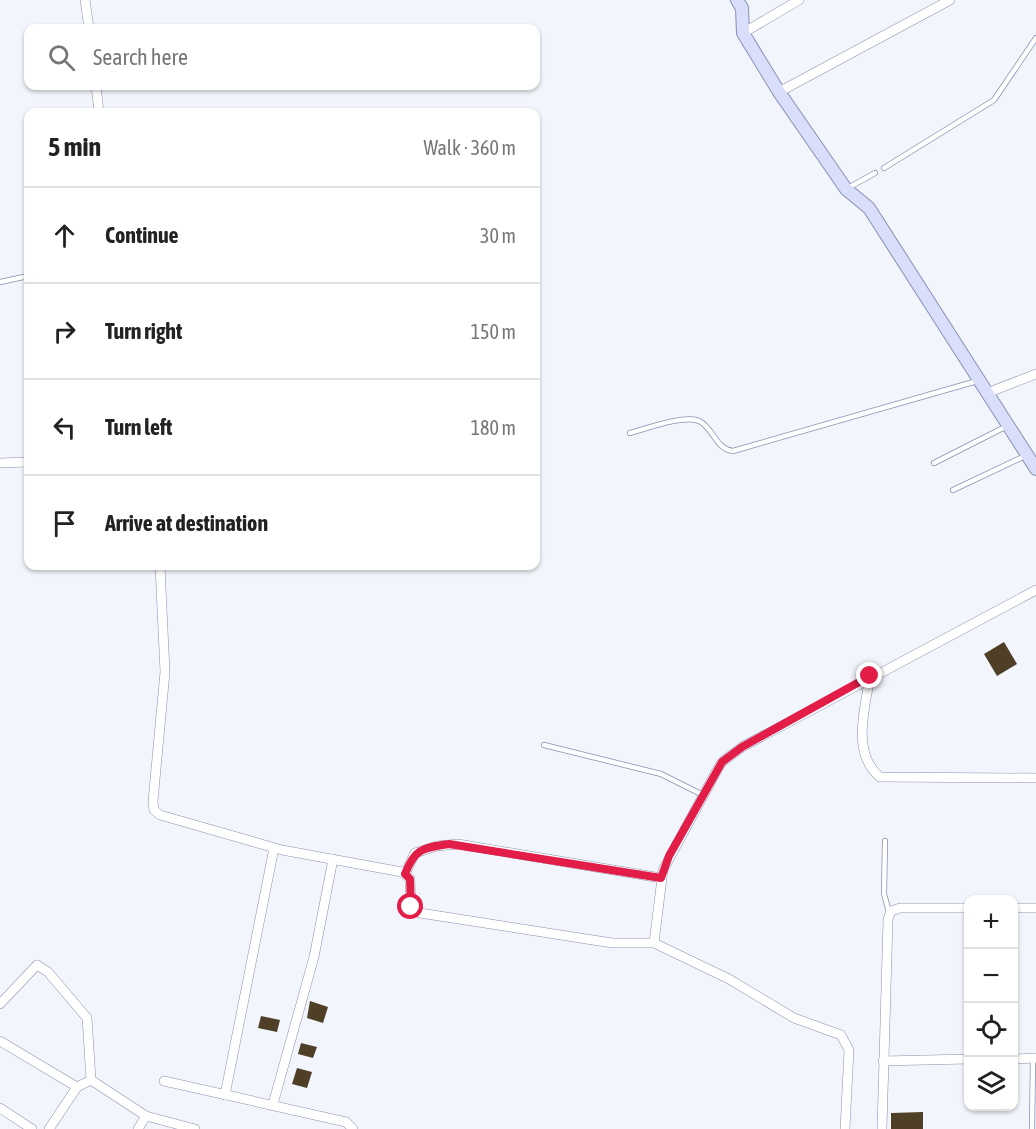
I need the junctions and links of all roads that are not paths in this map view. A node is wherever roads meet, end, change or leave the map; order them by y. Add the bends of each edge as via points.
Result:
1 (85, 0) edge
2 (737, 0) edge
3 (800, 0) edge
4 (950, 0) edge
5 (88, 24) edge
6 (743, 33) junction
7 (1036, 38) edge
8 (96, 90) edge
9 (779, 92) junction
10 (99, 108) edge
11 (884, 168) dead end
12 (875, 173) dead end
13 (846, 189) junction
14 (24, 277) edge
15 (0, 282) edge
16 (1036, 374) edge
17 (979, 381) junction
18 (987, 393) junction
19 (1008, 426) junction
20 (630, 433) dead end
21 (1027, 455) junction
22 (24, 462) edge
23 (934, 463) dead end
24 (0, 464) edge
25 (1036, 469) edge
26 (953, 490) dead end
27 (160, 570) edge
28 (1036, 590) edge
29 (870, 676) junction
30 (543, 745) dead end
31 (1036, 778) edge
32 (703, 795) junction
33 (885, 841) dead end
34 (274, 848) junction
35 (333, 860) junction
36 (405, 874) junction
37 (661, 878) junction
38 (964, 908) edge
39 (1018, 908) edge
40 (1036, 908) edge
41 (890, 913) junction
42 (654, 943) junction
43 (0, 1004) edge
44 (0, 1041) edge
45 (1034, 1058) edge
46 (964, 1059) edge
47 (1018, 1059) edge
48 (883, 1060) junction
49 (91, 1080) junction
50 (165, 1081) dead end
51 (77, 1087) junction
52 (225, 1095) junction
53 (273, 1104) junction
54 (0, 1108) edge
55 (146, 1116) junction
56 (32, 1129) edge
57 (49, 1129) edge
58 (138, 1129) edge
59 (195, 1129) edge
60 (353, 1129) edge
61 (845, 1129) edge
62 (882, 1129) edge
63 (1032, 1129) edge

1 - 5 street
2 - 6 main road via 742,8
3 - 6 street
4 - 9 street
6 - 9 main road
7 - 11 lane via 994,100
8 - 10 street
9 - 13 main road
12 - 13 lane
13 - 17 main road via 868,208
14 - 15 lane
16 - 18 street
17 - 18 main road
17 - 20 lane via 733,451 723,448 704,424 692,419
18 - 19 main road
19 - 21 main road
19 - 23 lane
21 - 25 main road
21 - 26 lane
22 - 24 street
27 - 34 street via 165,672 154,810 170,820
28 - 29 street
29 - 31 street via 862,737 870,765 880,777
29 - 32 street via 730,755
30 - 32 lane via 661,774
32 - 37 street
33 - 41 lane via 884,894
34 - 35 street
34 - 52 street
35 - 36 street
35 - 53 street via 314,957
36 - 37 street via 415,853 458,844
36 - 42 street via 410,879 411,907 420,913 612,943
37 - 42 street
38 - 41 street via 900,908
39 - 40 street
41 - 48 street
42 - 61 street via 729,979 786,1014 842,1035 849,1050
43 - 49 street via 37,965 48,972 87,1018
44 - 51 street
45 - 47 street
45 - 63 lane
46 - 48 street
48 - 62 street
49 - 51 street
49 - 55 street
50 - 52 street
51 - 57 street
52 - 53 street
53 - 60 street via 346,1122
54 - 56 street
55 - 58 street
55 - 59 street

